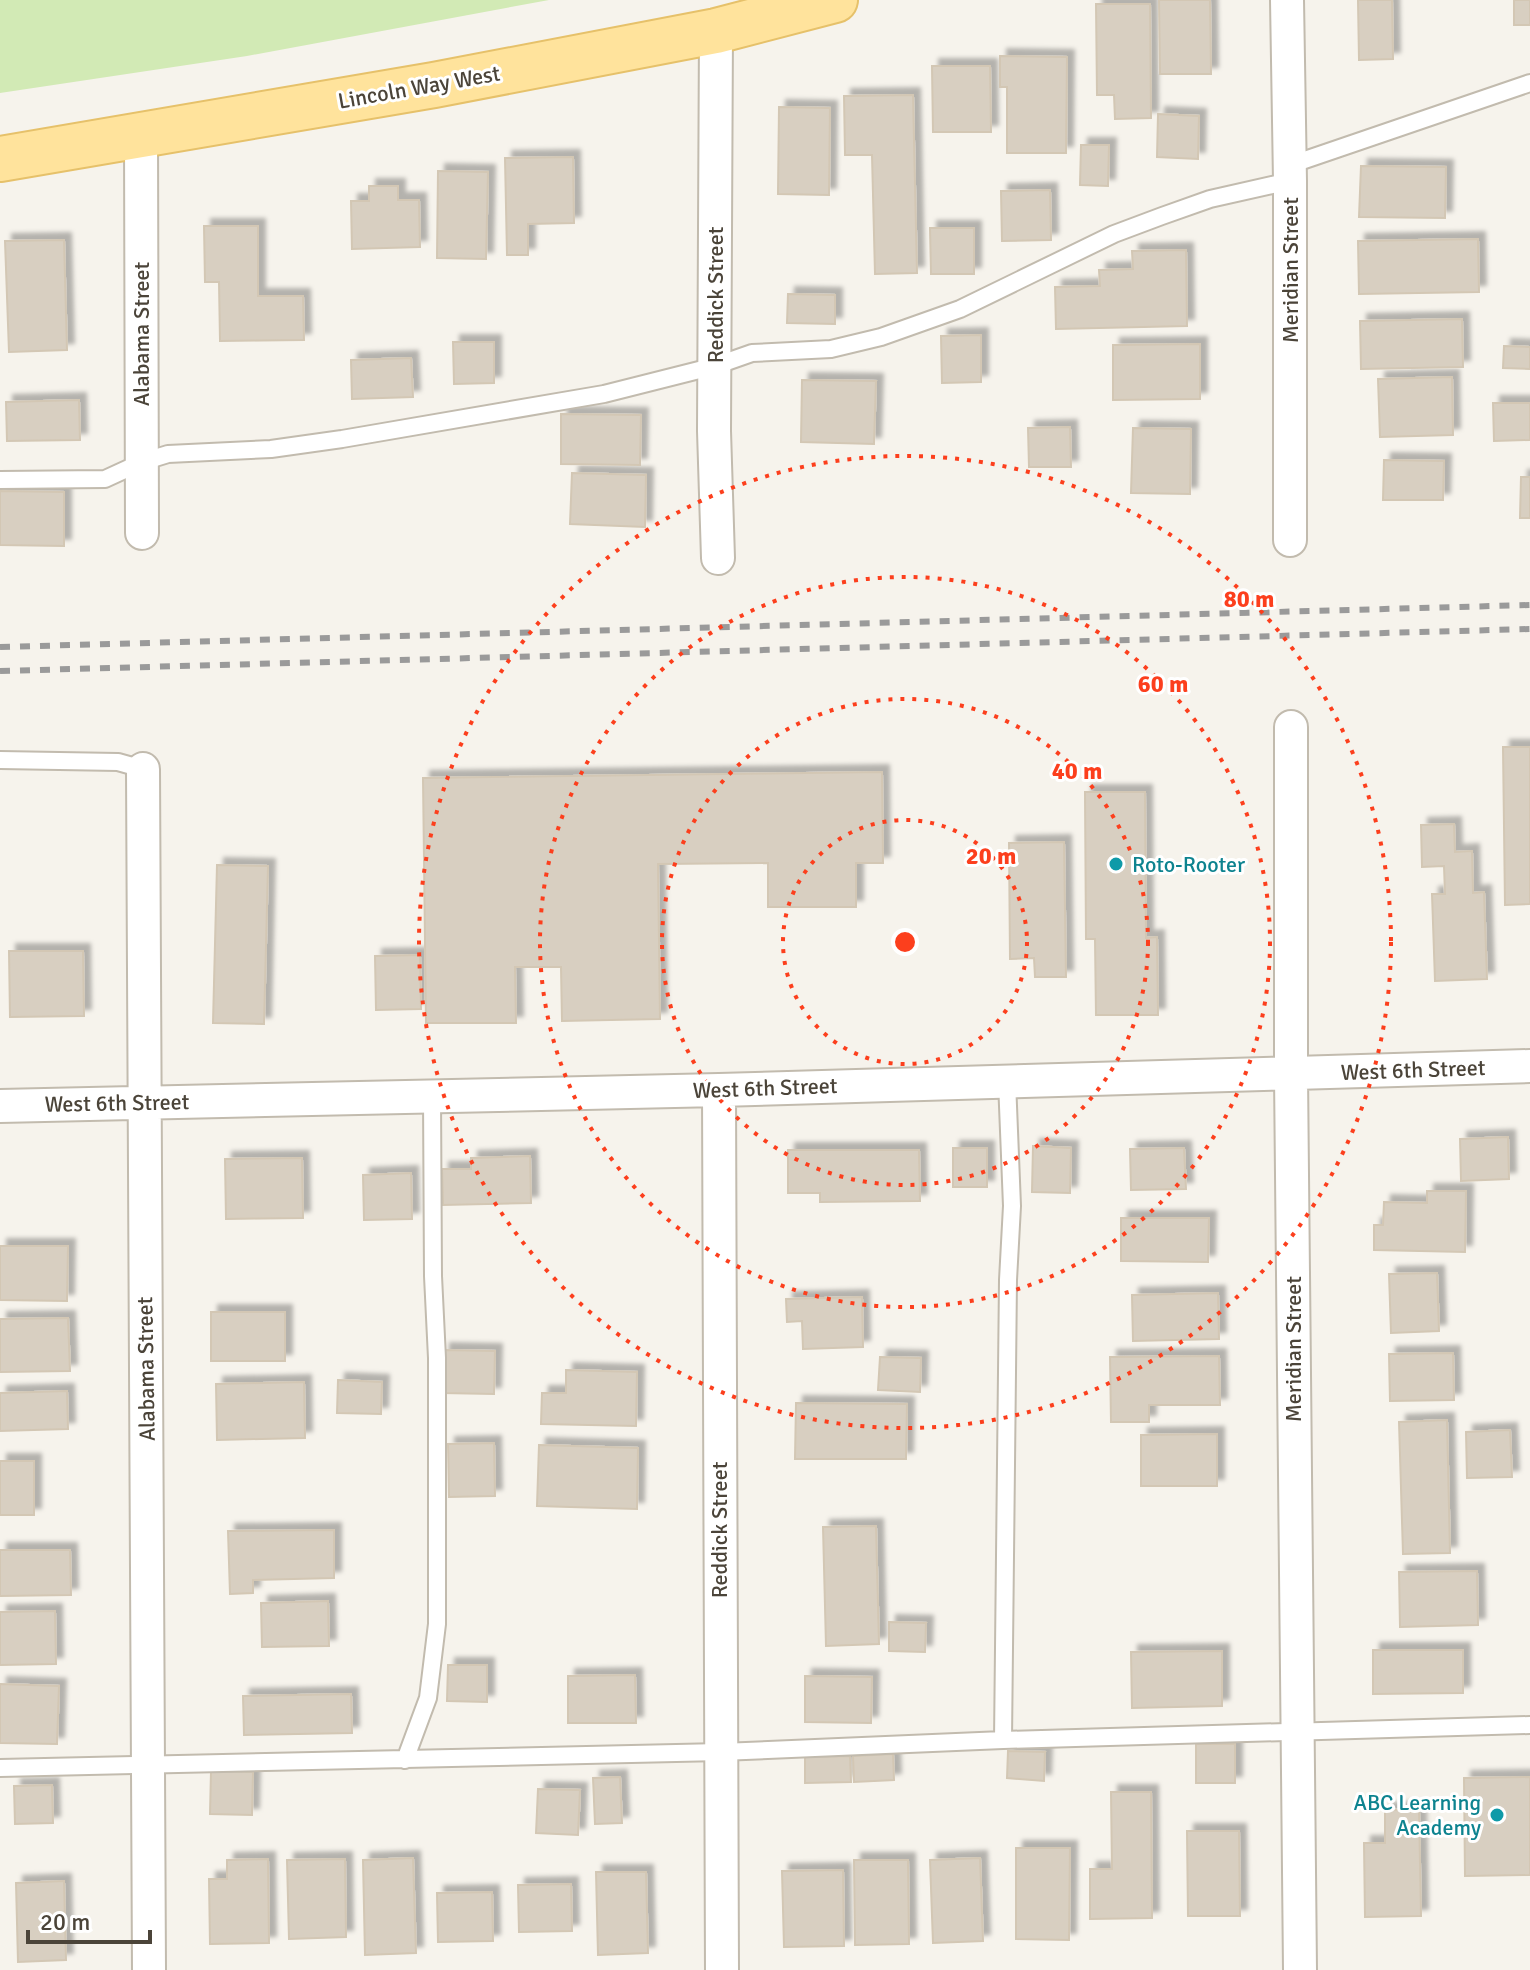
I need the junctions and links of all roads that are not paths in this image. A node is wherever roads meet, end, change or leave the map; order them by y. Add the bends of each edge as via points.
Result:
1 (835, 0) edge
2 (1287, 0) edge
3 (716, 31) junction
4 (1530, 83) edge
5 (141, 134) junction
6 (0, 159) edge
7 (1290, 173) junction
8 (715, 366) junction
9 (142, 462) junction
10 (0, 480) edge
11 (142, 533) dead end
12 (1290, 540) dead end
13 (718, 558) dead end
14 (1291, 727) dead end
15 (0, 760) edge
16 (143, 769) joint
17 (1530, 1066) edge
18 (1291, 1075) junction
19 (1007, 1081) junction
20 (719, 1090) junction
21 (432, 1096) junction
22 (145, 1102) junction
23 (0, 1106) edge
24 (1530, 1725) edge
25 (1296, 1731) junction
26 (1003, 1740) junction
27 (721, 1752) junction
28 (405, 1760) junction
29 (147, 1764) junction
30 (0, 1768) edge
31 (149, 1970) edge
32 (722, 1970) edge
33 (1300, 1970) edge

1 - 3 main road, Lincoln Way West
2 - 7 street, Meridian Street
3 - 5 main road, Lincoln Way West
3 - 8 street, Reddick Street
4 - 7 lane
5 - 6 main road, Lincoln Way West
5 - 9 street, Alabama Street
7 - 8 lane via 1114,234 960,309 881,337 831,349 752,353
7 - 12 street, Meridian Street
8 - 9 lane via 604,394 342,439 168,454
8 - 13 street, Reddick Street
9 - 10 lane via 105,479
9 - 11 street, Alabama Street
14 - 18 street, Meridian Street
15 - 16 lane via 118,762
16 - 22 street, Alabama Street
17 - 18 street, West 6th Street
18 - 19 street, West 6th Street
18 - 25 street, Meridian Street
19 - 20 street, West 6th Street
19 - 26 lane via 1012,1206
20 - 21 street, West 6th Street
20 - 27 street, Reddick Street
21 - 22 street, West 6th Street
21 - 28 lane via 437,1624 428,1698
22 - 23 street, West 6th Street
22 - 29 street, Alabama Street
24 - 25 lane
25 - 26 lane
25 - 33 street, Meridian Street
26 - 27 lane
27 - 28 lane
27 - 32 street, Reddick Street
28 - 29 lane
29 - 30 lane
29 - 31 street, Alabama Street

